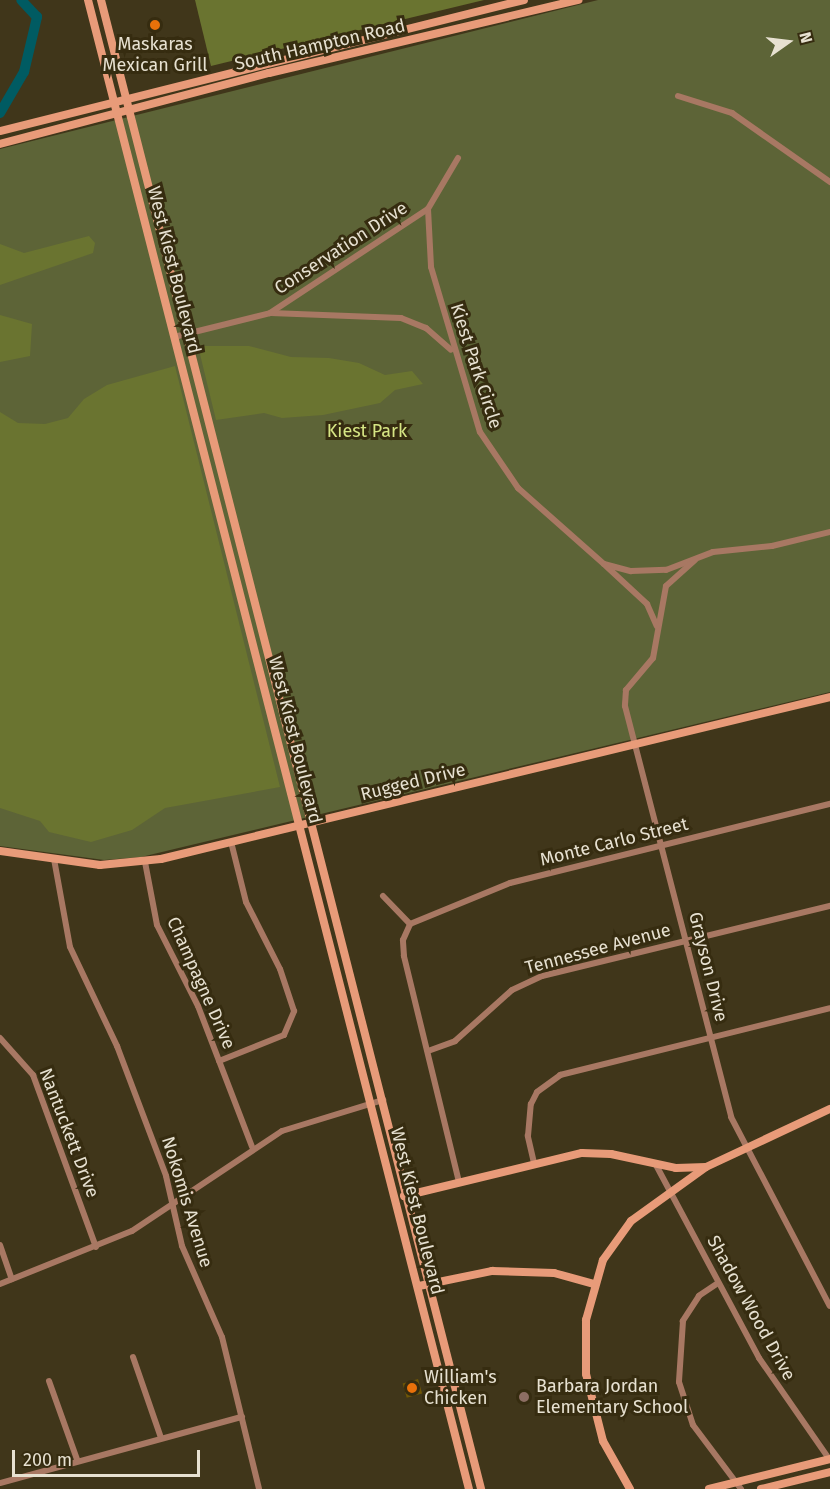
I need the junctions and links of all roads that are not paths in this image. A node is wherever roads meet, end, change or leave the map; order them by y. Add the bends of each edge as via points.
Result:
1 (88, 0) edge
2 (100, 0) edge
3 (578, 0) edge
4 (521, 1) edge
5 (520, 14) junction
6 (678, 96) dead end
7 (125, 97) junction
8 (113, 100) junction
9 (128, 109) junction
10 (116, 112) junction
11 (48, 118) junction
12 (0, 131) edge
13 (52, 131) junction
14 (0, 144) edge
15 (458, 158) dead end
16 (830, 182) edge
17 (428, 209) junction
18 (270, 313) junction
19 (186, 334) junction
20 (174, 337) junction
21 (453, 351) junction
22 (830, 532) edge
23 (695, 560) junction
24 (603, 564) junction
25 (657, 626) junction
26 (830, 697) edge
27 (637, 744) junction
28 (830, 804) edge
29 (311, 823) junction
30 (300, 826) junction
31 (231, 843) junction
32 (663, 845) junction
33 (0, 851) edge
34 (54, 859) junction
35 (145, 862) junction
36 (383, 896) dead end
37 (830, 906) edge
38 (410, 924) junction
39 (686, 941) junction
40 (347, 963) junction
41 (336, 966) junction
42 (830, 1008) edge
43 (709, 1037) junction
44 (0, 1038) edge
45 (428, 1052) junction
46 (219, 1061) junction
47 (383, 1100) junction
48 (372, 1103) junction
49 (830, 1109) edge
50 (252, 1147) junction
51 (746, 1148) junction
52 (534, 1163) junction
53 (656, 1165) junction
54 (706, 1167) junction
55 (459, 1182) junction
56 (671, 1192) junction
57 (408, 1195) junction
58 (397, 1197) junction
59 (172, 1205) junction
60 (0, 1245) edge
61 (96, 1247) junction
62 (12, 1279) junction
63 (430, 1283) junction
64 (718, 1283) junction
65 (0, 1284) edge
66 (594, 1284) junction
67 (419, 1286) junction
68 (830, 1306) edge
69 (447, 1349) junction
70 (435, 1352) junction
71 (133, 1357) dead end
72 (49, 1380) dead end
73 (242, 1417) junction
74 (463, 1417) junction
75 (452, 1419) junction
76 (161, 1438) junction
77 (77, 1459) junction
78 (830, 1459) edge
79 (830, 1472) edge
80 (0, 1483) edge
81 (738, 1485) edge
82 (259, 1489) edge
83 (469, 1489) edge
84 (481, 1489) edge
85 (630, 1489) edge
86 (709, 1489) edge
87 (761, 1489) edge

1 - 8 main road, West Kiest Boulevard
2 - 7 main road, West Kiest Boulevard
3 - 5 main road, South Hampton Road
4 - 5 main road
4 - 7 main road, South Hampton Road
5 - 9 main road, South Hampton Road
6 - 16 street via 732,113
7 - 8 main road, South Hampton Road
7 - 9 main road, West Kiest Boulevard
8 - 10 main road, West Kiest Boulevard
8 - 11 main road, South Hampton Road
9 - 10 main road, South Hampton Road
9 - 19 main road, West Kiest Boulevard
10 - 13 main road, South Hampton Road
10 - 20 main road, West Kiest Boulevard
11 - 12 main road, South Hampton Road
11 - 13 main road
13 - 14 main road, South Hampton Road
15 - 17 street
17 - 18 street, Conservation Drive
17 - 21 street, Kiest Park Circle via 431,267
18 - 19 street, Conservation Drive
18 - 21 street, Conservation Drive via 401,318 426,328
19 - 20 street, Conservation Drive
19 - 29 main road, West Kiest Boulevard
20 - 30 main road, West Kiest Boulevard
21 - 24 street, Kiest Park Circle via 480,432 502,469 534,504
22 - 23 street, Kiest Park Circle via 772,546 713,552
23 - 24 street, Kiest Park Circle via 643,572
23 - 25 street, Grayson Drive via 666,586
24 - 25 street via 647,604
25 - 27 street, Grayson Drive via 653,658 624,694
26 - 27 main road, Rugged Drive
27 - 29 main road, Rugged Drive
27 - 32 street, Grayson Drive
28 - 32 street, Monte Carlo Street
29 - 30 main road, Rugged Drive
29 - 40 main road, West Kiest Boulevard
30 - 31 main road, Rugged Drive
30 - 41 main road, West Kiest Boulevard
31 - 35 main road, Rugged Drive
31 - 46 street via 246,902 280,969 294,1011 284,1035
32 - 38 street, Monte Carlo Street via 510,883
32 - 39 street, Grayson Drive
33 - 34 main road, Rugged Drive
34 - 35 main road, Rugged Drive via 100,865
34 - 59 street, Nokomis Avenue via 70,948 117,1046
35 - 46 street, Champagne Drive via 157,925
36 - 38 street
37 - 39 street, Tennessee Avenue
38 - 45 street via 403,948
39 - 43 street, Grayson Drive
39 - 45 street, Tennessee Avenue via 524,983 499,999 455,1041
40 - 41 main road
40 - 47 main road, West Kiest Boulevard
41 - 48 main road, West Kiest Boulevard
42 - 43 street
43 - 51 street, Grayson Drive via 731,1117
43 - 52 street via 570,1071 548,1081 537,1092 527,1120
44 - 61 street, Nantuckett Drive via 33,1075
45 - 55 street
46 - 50 street, Champagne Drive
47 - 48 street
47 - 57 main road, West Kiest Boulevard
48 - 50 street via 282,1131
48 - 58 main road, West Kiest Boulevard
49 - 51 main road
50 - 59 street
51 - 54 main road
51 - 68 street, Grayson Drive
52 - 53 main road via 596,1153
52 - 55 main road
53 - 54 main road
53 - 56 street, Shadow Wood Drive
54 - 56 main road
55 - 57 main road
56 - 64 street, Shadow Wood Drive
56 - 66 main road via 631,1221 603,1260
57 - 58 main road
57 - 63 main road, West Kiest Boulevard
58 - 67 main road, West Kiest Boulevard
59 - 61 street via 132,1231
59 - 73 street, Nokomis Avenue via 188,1264 222,1337
60 - 62 street
61 - 62 street
62 - 65 street
63 - 66 main road via 492,1270 554,1273
63 - 67 main road
63 - 69 main road, West Kiest Boulevard
64 - 78 street, Shadow Wood Drive via 759,1358
64 - 81 street via 699,1296 684,1321 679,1382 693,1425
66 - 85 main road via 584,1348 588,1393 608,1453
67 - 70 main road, West Kiest Boulevard
69 - 70 main road
69 - 74 main road, West Kiest Boulevard
70 - 75 main road, West Kiest Boulevard
71 - 76 street
72 - 77 street
73 - 76 street
73 - 82 street, Nokomis Avenue
74 - 75 main road
74 - 84 main road, West Kiest Boulevard
75 - 83 main road, West Kiest Boulevard
76 - 77 street
77 - 80 street
78 - 81 main road
79 - 87 main road
81 - 86 main road

